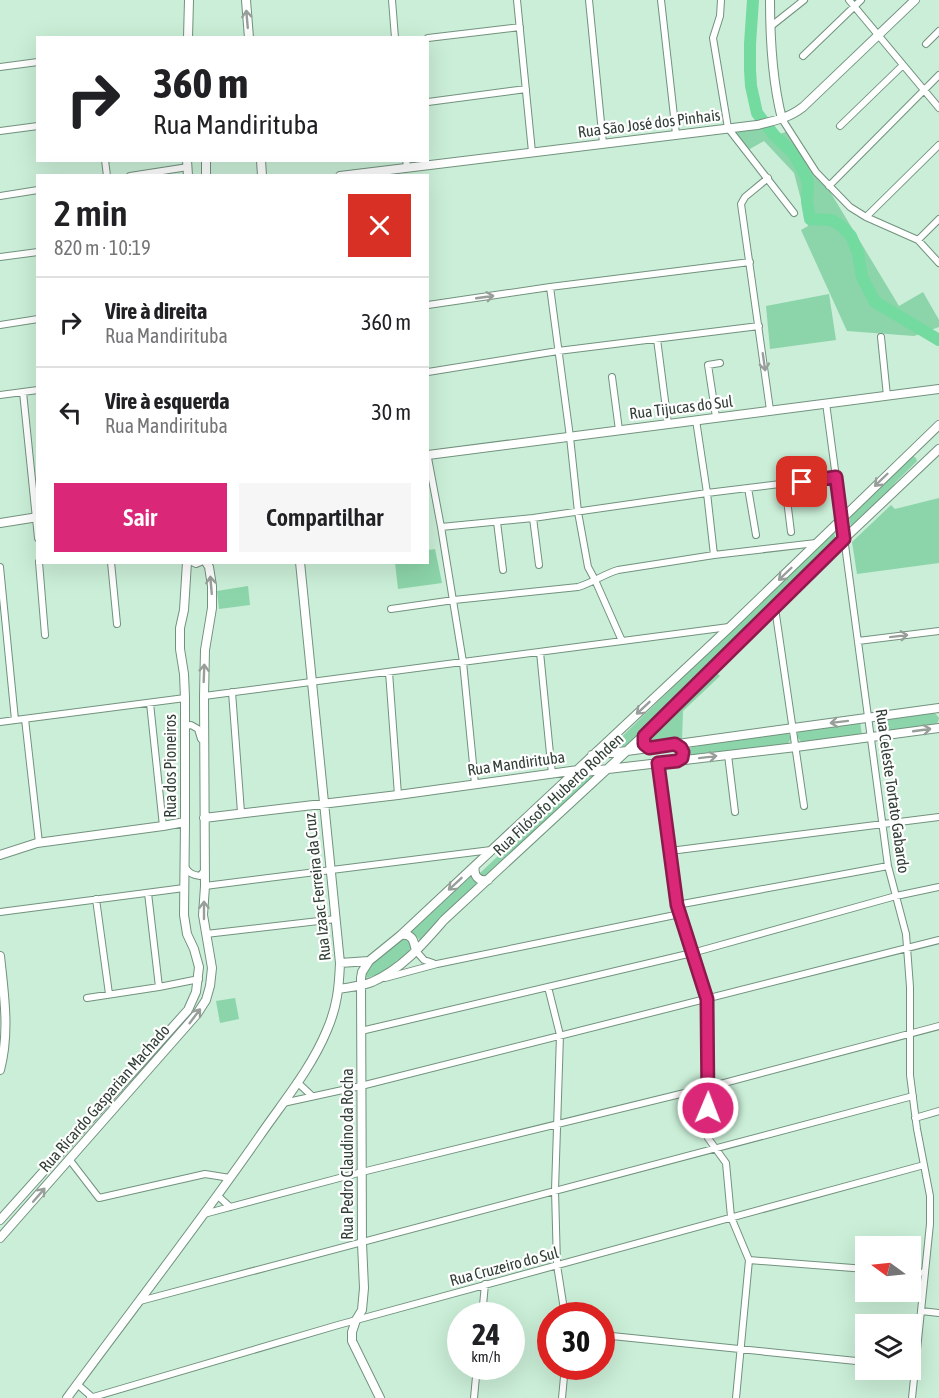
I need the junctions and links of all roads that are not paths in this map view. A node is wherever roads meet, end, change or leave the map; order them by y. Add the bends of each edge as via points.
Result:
1 (189, 0) edge
2 (246, 0) edge
3 (392, 0) edge
4 (517, 0) edge
5 (589, 0) edge
6 (661, 0) edge
7 (721, 0) edge
8 (770, 0) edge
9 (804, 0) edge
10 (849, 0) edge
11 (861, 0) edge
12 (915, 0) edge
13 (854, 6) junction
14 (520, 27) junction
15 (770, 27) junction
16 (939, 31) edge
17 (878, 35) junction
18 (188, 36) edge
19 (249, 36) edge
20 (395, 36) edge
21 (429, 38) edge
22 (926, 44) dead end
23 (803, 56) dead end
24 (36, 62) edge
25 (903, 65) junction
26 (0, 67) edge
27 (939, 75) edge
28 (526, 89) junction
29 (924, 90) junction
30 (429, 102) edge
31 (939, 108) edge
32 (782, 119) junction
33 (36, 126) edge
34 (840, 126) dead end
35 (728, 128) junction
36 (0, 131) edge
37 (676, 134) junction
38 (603, 143) junction
39 (939, 145) edge
40 (532, 152) junction
41 (427, 162) edge
42 (429, 162) edge
43 (406, 164) edge
44 (188, 168) edge
45 (144, 174) edge
46 (351, 174) edge
47 (768, 178) junction
48 (829, 186) junction
49 (36, 190) edge
50 (0, 196) edge
51 (794, 213) dead end
52 (866, 217) junction
53 (939, 219) edge
54 (918, 240) junction
55 (36, 252) edge
56 (0, 257) edge
57 (750, 262) junction
58 (939, 264) edge
59 (550, 287) junction
60 (429, 305) edge
61 (36, 319) edge
62 (0, 325) edge
63 (759, 326) junction
64 (880, 337) dead end
65 (657, 339) junction
66 (558, 351) junction
67 (720, 363) dead end
68 (429, 372) edge
69 (612, 377) dead end
70 (939, 389) edge
71 (36, 390) edge
72 (23, 392) junction
73 (0, 395) edge
74 (887, 396) junction
75 (826, 403) junction
76 (770, 410) junction
77 (716, 417) junction
78 (696, 420) junction
79 (668, 424) junction
80 (939, 425) edge
81 (619, 430) junction
82 (570, 436) junction
83 (924, 440) junction
84 (938, 450) edge
85 (909, 454) junction
86 (429, 457) edge
87 (429, 462) edge
88 (921, 466) junction
89 (836, 477) junction
90 (785, 484) junction
91 (748, 488) junction
92 (707, 493) junction
93 (36, 508) edge
94 (578, 512) junction
95 (36, 517) edge
96 (533, 518) junction
97 (842, 518) junction
98 (497, 522) junction
99 (0, 523) edge
100 (441, 527) junction
101 (791, 532) dead end
102 (756, 535) dead end
103 (844, 539) junction
104 (817, 543) junction
105 (786, 546) junction
106 (714, 555) junction
107 (801, 559) junction
108 (39, 564) edge
109 (111, 564) edge
110 (187, 564) edge
111 (207, 564) edge
112 (300, 564) edge
113 (539, 565) dead end
114 (0, 567) edge
115 (503, 570) dead end
116 (595, 580) junction
117 (454, 600) junction
118 (775, 608) junction
119 (392, 609) dead end
120 (117, 624) dead end
121 (730, 626) junction
122 (702, 630) junction
123 (939, 631) edge
124 (45, 635) dead end
125 (716, 640) junction
126 (622, 641) junction
127 (858, 641) junction
128 (540, 652) junction
129 (463, 662) junction
130 (389, 672) junction
131 (312, 682) junction
132 (232, 692) junction
133 (204, 696) junction
134 (185, 698) junction
135 (150, 703) junction
136 (939, 708) edge
137 (868, 718) junction
138 (25, 719) junction
139 (15, 720) junction
140 (0, 722) edge
141 (185, 726) junction
142 (793, 728) junction
143 (939, 728) edge
144 (644, 736) junction
145 (871, 737) junction
146 (675, 744) junction
147 (795, 747) junction
148 (651, 748) junction
149 (627, 752) junction
150 (729, 754) junction
151 (592, 755) junction
152 (204, 760) junction
153 (677, 761) junction
154 (658, 763) junction
155 (608, 769) junction
156 (578, 770) junction
157 (555, 773) junction
158 (564, 783) junction
159 (475, 784) junction
160 (399, 795) junction
161 (324, 804) junction
162 (804, 806) dead end
163 (241, 812) junction
164 (735, 812) dead end
165 (939, 817) edge
166 (204, 818) junction
167 (185, 822) junction
168 (883, 824) junction
169 (163, 826) junction
170 (39, 843) junction
171 (492, 849) junction
172 (472, 852) junction
173 (670, 852) junction
174 (0, 855) edge
175 (476, 865) junction
176 (888, 866) junction
177 (184, 867) junction
178 (330, 869) junction
179 (204, 871) junction
180 (488, 880) junction
181 (205, 886) junction
182 (939, 887) edge
183 (184, 888) junction
184 (148, 893) junction
185 (896, 896) junction
186 (96, 899) junction
187 (677, 905) junction
188 (0, 912) edge
189 (680, 914) junction
190 (336, 919) junction
191 (206, 934) junction
192 (401, 935) junction
193 (939, 940) edge
194 (907, 948) junction
195 (416, 951) junction
196 (692, 952) junction
197 (0, 956) edge
198 (369, 961) junction
199 (340, 963) junction
200 (436, 964) junction
201 (199, 967) joint
202 (212, 968) joint
203 (199, 979) junction
204 (366, 984) junction
205 (159, 987) junction
206 (548, 987) junction
207 (339, 990) junction
208 (109, 994) junction
209 (87, 998) dead end
210 (707, 999) junction
211 (939, 1026) edge
212 (361, 1031) junction
213 (910, 1033) junction
214 (560, 1035) junction
215 (0, 1070) edge
216 (297, 1082) junction
217 (361, 1086) junction
218 (709, 1086) junction
219 (312, 1096) junction
220 (912, 1096) junction
221 (283, 1103) junction
222 (939, 1111) edge
223 (915, 1118) junction
224 (558, 1123) junction
225 (715, 1149) junction
226 (69, 1159) junction
227 (924, 1165) junction
228 (362, 1172) junction
229 (230, 1178) junction
230 (555, 1190) junction
231 (218, 1196) junction
232 (230, 1207) junction
233 (203, 1215) junction
234 (731, 1217) junction
235 (0, 1220) edge
236 (0, 1238) edge
237 (362, 1243) junction
238 (749, 1260) junction
239 (557, 1265) junction
240 (855, 1268) edge
241 (921, 1273) edge
242 (925, 1273) junction
243 (485, 1284) junction
244 (140, 1301) junction
245 (483, 1302) edge
246 (563, 1302) edge
247 (921, 1311) junction
248 (939, 1312) edge
249 (921, 1314) edge
250 (356, 1320) junction
251 (615, 1336) edge
252 (741, 1348) junction
253 (855, 1361) edge
254 (476, 1380) edge
255 (564, 1380) edge
256 (913, 1380) edge
257 (77, 1384) junction
258 (116, 1390) junction
259 (376, 1397) edge
260 (67, 1398) edge
261 (91, 1398) edge
262 (119, 1398) edge
263 (474, 1398) edge
264 (562, 1398) edge
265 (736, 1398) edge
266 (912, 1398) edge

1 - 18 street
19 -> 2 street
3 - 20 street
4 - 14 street
5 - 38 street
6 - 37 street
7 - 35 street via 713,38
8 - 15 street
9 - 15 street
10 - 13 street
11 - 13 street
12 - 17 street, Rua São José dos Pinhais
13 - 17 street
13 - 23 street
14 - 21 street
14 - 28 street
15 - 32 street via 771,61
16 - 22 street
17 - 25 street
17 - 32 street, Rua São José dos Pinhais via 793,115
24 - 26 street
25 - 29 street
25 - 34 street
27 - 29 street
28 - 30 street
28 - 40 street
29 - 31 street
29 - 48 street
32 - 35 street, Rua São José dos Pinhais
32 - 48 street
33 - 36 street
35 - 37 street, Rua São José dos Pinhais
35 - 47 street
37 - 38 street, Rua São José dos Pinhais
38 - 40 street, Rua São José dos Pinhais
39 - 52 street
40 - 42 street, Rua São José dos Pinhais
41 - 43 street, Rua São José dos Pinhais
43 - 46 street, Rua São José dos Pinhais
44 - 45 street
47 - 51 street
47 - 57 street via 742,201
48 - 52 street
49 - 50 street
52 - 54 street
53 - 54 street
54 - 58 street
55 - 56 street
57 - 59 street
57 - 63 street
60 -> 59 street
59 - 66 street
61 - 62 street
63 - 65 street
63 -> 76 street
64 - 74 street
65 - 66 street
65 - 79 street
66 - 68 street
66 - 82 street
67 - 77 street via 708,365
69 - 81 street
70 - 74 street, Rua Tijucas do Sul
71 - 72 street
72 - 73 street
72 - 93 street
74 - 75 street, Rua Tijucas do Sul
75 - 76 street, Rua Tijucas do Sul
75 - 89 street, Rua Celeste Tortato Gabardo
76 - 77 street, Rua Tijucas do Sul
77 - 78 street, Rua Tijucas do Sul
78 - 79 street, Rua Tijucas do Sul
78 - 92 street
79 - 81 street, Rua Tijucas do Sul
80 - 83 street, Rua Filósofo Huberto Rohden
81 - 82 street, Rua Tijucas do Sul
82 - 86 street, Rua Tijucas do Sul
82 - 94 street
83 - 84 street via 931,452
83 - 85 street, Rua Filósofo Huberto Rohden
84 - 88 street, Rua Filósofo Huberto Rohden
85 - 88 street via 919,454
85 -> 97 street, Rua Filósofo Huberto Rohden
87 - 100 street
88 - 103 street, Rua Filósofo Huberto Rohden
89 - 90 street
89 - 97 street, Rua Celeste Tortato Gabardo
90 - 91 street
90 - 101 street
91 - 92 street
91 - 102 street
92 - 94 street
92 - 106 street
94 - 96 street
94 - 116 street via 588,567
95 - 99 street
96 - 98 street
96 - 113 street
97 - 103 street, Rua Celeste Tortato Gabardo
97 - 104 street, Rua Filósofo Huberto Rohden
98 - 100 street
98 - 115 street
100 - 117 street
103 - 118 street, Rua Filósofo Huberto Rohden
103 - 127 street, Rua Celeste Tortato Gabardo
104 - 105 street
104 - 107 street, Rua Filósofo Huberto Rohden
105 - 106 street
105 - 107 street via 797,549
106 - 116 street via 618,570
107 -> 121 street, Rua Filósofo Huberto Rohden
108 - 124 street
109 - 120 street
110 - 134 street, Rua dos Pioneiros via 180,628
133 -> 111 street, Rua dos Pioneiros via 205,650 212,608
112 - 131 street, Rua Izaac Ferreira da Cruz
114 - 139 street
116 - 117 street via 578,587
116 - 126 street
117 - 119 street
117 - 129 street
118 - 142 street
118 - 144 street, Rua Filósofo Huberto Rohden
121 - 122 street
121 - 125 street, Rua Filósofo Huberto Rohden
122 - 125 street via 714,633
122 - 126 street
127 -> 123 street
125 -> 151 street, Rua Filósofo Huberto Rohden
126 - 128 street
127 - 137 street, Rua Celeste Tortato Gabardo
128 - 129 street
128 - 157 street
129 - 130 street
129 - 159 street
130 - 131 street
130 - 160 street
131 - 132 street
131 - 161 street, Rua Izaac Ferreira da Cruz
132 - 133 street
132 - 163 street
133 - 152 street, Rua dos Pioneiros
134 - 135 street
134 - 141 street, Rua dos Pioneiros
135 - 138 street
135 - 169 street
136 - 137 street
137 -> 142 street
137 - 145 street, Rua Celeste Tortato Gabardo
138 - 139 street
138 - 170 street
139 - 140 street
141 - 152 street via 198,729
141 - 167 street, Rua dos Pioneiros
142 - 146 street
142 - 147 street
145 -> 143 street, Rua Mandirituba
144 - 148 street via 644,744
144 - 149 street, Rua Filósofo Huberto Rohden
145 - 147 street, Rua Mandirituba
145 - 168 street, Rua Celeste Tortato Gabardo
146 - 148 street
146 - 153 street via 683,752
147 - 150 street, Rua Mandirituba
147 - 162 street
148 - 149 street
149 - 151 street
149 - 155 street, Rua Filósofo Huberto Rohden
153 -> 150 street, Rua Mandirituba
150 - 164 street
151 - 156 street, Rua Filósofo Huberto Rohden
152 - 166 street, Rua dos Pioneiros
153 - 154 street, Rua Mandirituba
154 - 155 street, Rua Mandirituba
154 - 173 street
155 - 156 street, Rua Mandirituba
155 - 180 street, Rua Filósofo Huberto Rohden
156 - 157 street, Rua Mandirituba
156 - 158 street, Rua Filósofo Huberto Rohden
157 - 158 street via 564,776
157 - 159 street, Rua Mandirituba
158 - 171 street, Rua Filósofo Huberto Rohden
159 - 160 street, Rua Mandirituba
160 - 161 street, Rua Mandirituba
161 - 163 street, Rua Mandirituba
161 - 178 street, Rua Izaac Ferreira da Cruz
163 - 166 street, Rua Mandirituba
165 - 168 street
166 - 179 street, Rua dos Pioneiros
167 - 169 street
167 - 177 street, Rua dos Pioneiros
168 - 173 street
168 - 176 street, Rua Celeste Tortato Gabardo
169 - 170 street
170 - 174 street
171 - 172 street
171 - 175 street, Rua Filósofo Huberto Rohden
172 - 175 street
172 - 178 street
173 - 187 street
175 - 180 street via 476,877
175 -> 192 street, Rua Filósofo Huberto Rohden
176 - 185 street, Rua Celeste Tortato Gabardo
176 - 187 street
177 - 179 street via 194,875 200,876
177 - 183 street, Rua dos Pioneiros
178 - 181 street
178 - 190 street, Rua Izaac Ferreira da Cruz
179 - 181 street, Rua dos Pioneiros
180 - 195 street, Rua Filósofo Huberto Rohden
191 -> 181 street, Rua dos Pioneiros
182 - 185 street
183 - 184 street
183 - 201 street, Rua dos Pioneiros via 187,934
184 - 186 street
184 - 205 street
185 - 194 street, Rua Celeste Tortato Gabardo
185 - 196 street
186 - 188 street
186 - 208 street
187 - 189 street
189 - 196 street
189 - 200 street
190 - 191 street
190 - 199 street, Rua Izaac Ferreira da Cruz
191 - 202 street, Rua dos Pioneiros
192 - 195 street via 411,937
192 - 198 street, Rua Filósofo Huberto Rohden
193 - 194 street
194 - 210 street
194 - 213 street, Rua Celeste Tortato Gabardo
195 - 200 street via 423,960
195 - 204 street, Rua Filósofo Huberto Rohden
196 - 206 street
196 - 210 street
197 - 215 street via 6,1018
198 - 199 street
198 - 204 street, Rua Pedro Claudino da Rocha via 362,972
199 - 207 street, Rua Izaac Ferreira da Cruz
200 - 204 street
201 - 203 street, Rua Ricardo Gasparian Machado
226 -> 202 street, Rua Ricardo Gasparian Machado via 198,1014 206,1000
203 - 205 street
203 - 235 street, Rua Ricardo Gasparian Machado via 188,1010
204 - 207 street, Rua Filósofo Huberto Rohden
204 - 212 street, Rua Pedro Claudino da Rocha
205 - 208 street
206 - 212 street
206 - 214 street
207 - 216 street, Rua Izaac Ferreira da Cruz via 328,1029
208 - 209 street
210 - 214 street
210 - 218 street
211 - 213 street
212 - 217 street, Rua Pedro Claudino da Rocha
213 - 218 street
213 - 220 street, Rua Celeste Tortato Gabardo
214 - 217 street
214 - 224 street
216 - 219 street
216 - 221 street, Rua Izaac Ferreira da Cruz
217 - 219 street
217 - 228 street, Rua Pedro Claudino da Rocha
218 - 224 street
218 - 225 street via 708,1138
219 - 221 street
220 - 223 street, Rua Celeste Tortato Gabardo
220 - 225 street
221 - 229 street, Rua Izaac Ferreira da Cruz
222 - 223 street
223 - 227 street, Rua Celeste Tortato Gabardo
224 - 228 street
224 - 230 street
225 - 230 street
225 - 234 street via 726,1163
226 - 229 street via 99,1198 204,1174
236 -> 226 street, Rua Ricardo Gasparian Machado
227 - 234 street, Rua Cruzeiro do Sul
227 - 242 street, Rua Celeste Tortato Gabardo via 930,1196
228 - 232 street
228 - 237 street, Rua Pedro Claudino da Rocha
229 - 231 street, Rua Izaac Ferreira da Cruz
230 - 237 street
230 - 239 street
231 - 232 street
231 - 233 street, Rua Izaac Ferreira da Cruz
232 - 233 street
233 - 244 street, Rua Izaac Ferreira da Cruz
234 - 238 street
234 - 239 street, Rua Cruzeiro do Sul
237 - 244 street
237 - 250 street, Rua Pedro Claudino da Rocha via 364,1288 362,1310
238 - 240 street
238 - 252 street
239 - 243 street, Rua Cruzeiro do Sul
239 - 246 street
241 - 242 street
242 - 247 street, Rua Celeste Tortato Gabardo
243 - 245 street
243 - 250 street, Rua Cruzeiro do Sul
244 - 257 street, Rua Izaac Ferreira da Cruz
247 - 248 street
247 - 249 street, Rua Celeste Tortato Gabardo
250 - 258 street, Rua Cruzeiro do Sul
250 - 259 street, Rua Pedro Claudino da Rocha via 352,1341
251 - 252 street
252 - 253 street
252 - 265 street
254 - 263 street
255 - 264 street
256 - 266 street, Rua Celeste Tortato Gabardo
257 - 260 street, Rua Izaac Ferreira da Cruz
257 - 261 street, Rua Cruzeiro do Sul
258 - 261 street, Rua Cruzeiro do Sul
258 - 262 street

